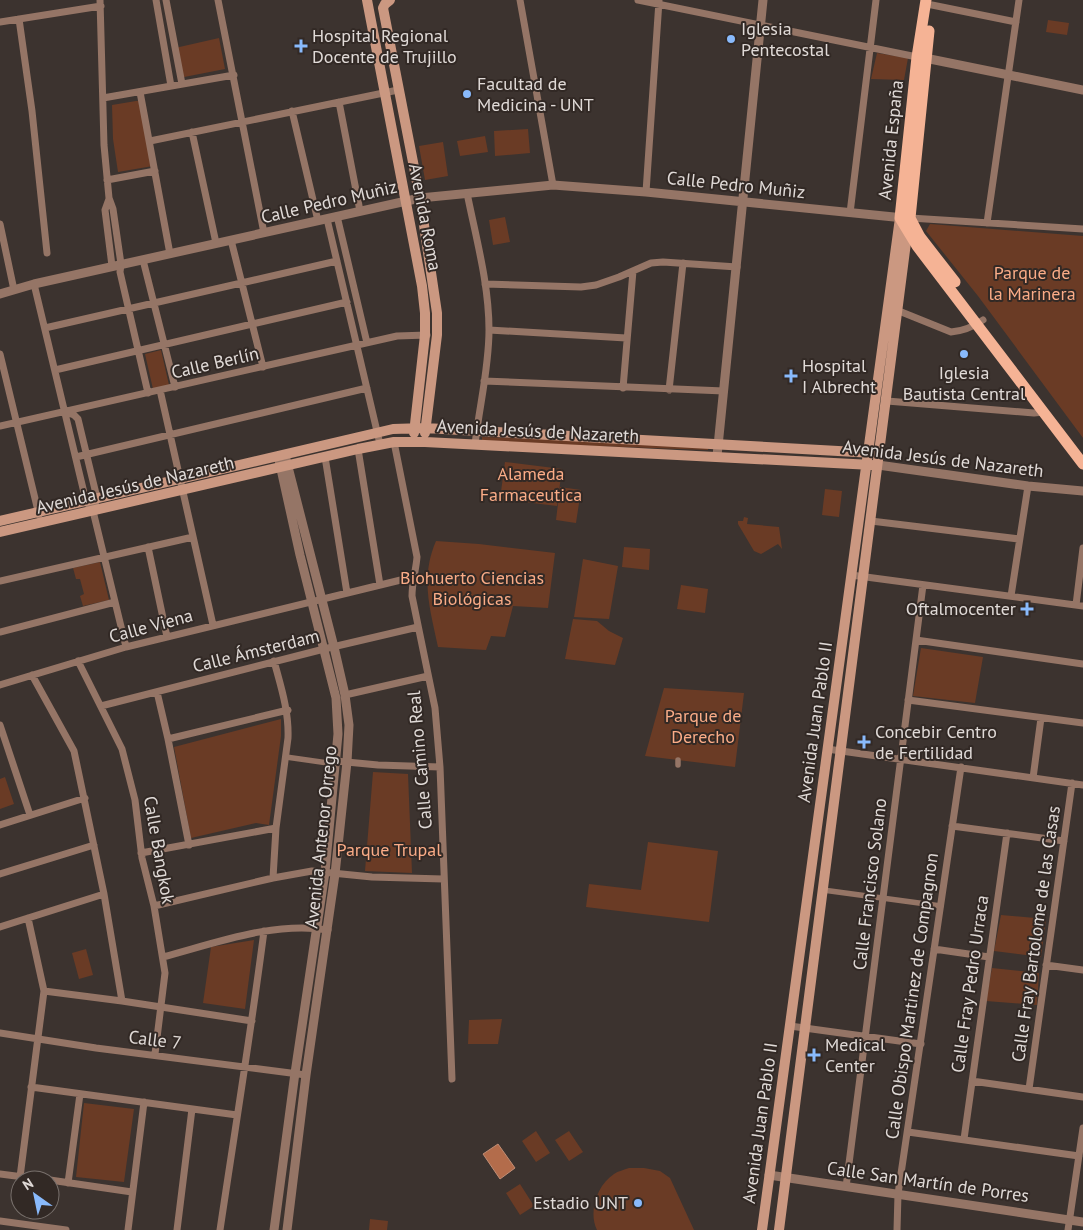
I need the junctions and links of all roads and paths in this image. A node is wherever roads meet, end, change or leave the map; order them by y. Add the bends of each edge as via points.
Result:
1 (156, 0) edge
2 (166, 0) edge
3 (218, 0) edge
4 (368, 0) edge
5 (520, 0) edge
6 (638, 0) edge
7 (763, 0) edge
8 (876, 0) edge
9 (1019, 0) edge
10 (658, 2) edge
11 (930, 2) edge
12 (101, 3) edge
13 (386, 4) edge
14 (19, 19) junction
15 (0, 22) edge
16 (1016, 22) junction
17 (760, 25) junction
18 (870, 47) junction
19 (921, 58) junction
20 (234, 75) junction
21 (1009, 75) junction
22 (182, 84) junction
23 (171, 86) junction
24 (398, 90) junction
25 (1083, 90) edge
26 (140, 92) junction
27 (385, 93) junction
28 (103, 98) junction
29 (339, 102) junction
30 (292, 112) junction
31 (243, 122) junction
32 (192, 132) junction
33 (150, 140) junction
34 (155, 171) junction
35 (107, 180) junction
36 (553, 185) junction
37 (646, 192) junction
38 (467, 193) junction
39 (420, 198) junction
40 (406, 201) junction
41 (742, 202) junction
42 (360, 211) junction
43 (850, 213) junction
44 (337, 216) junction
45 (905, 218) junction
46 (323, 220) junction
47 (987, 223) junction
48 (0, 224) edge
49 (1083, 229) edge
50 (908, 232) junction
51 (264, 233) junction
52 (232, 240) junction
53 (216, 243) junction
54 (47, 253) dead end
55 (170, 254) junction
56 (142, 260) junction
57 (337, 261) junction
58 (684, 263) junction
59 (117, 265) junction
60 (737, 267) junction
61 (633, 271) junction
62 (242, 283) junction
63 (34, 284) junction
64 (485, 284) junction
65 (14, 290) junction
66 (0, 294) edge
67 (347, 302) junction
68 (154, 303) junction
69 (888, 306) junction
70 (129, 310) junction
71 (898, 310) junction
72 (980, 322) junction
73 (253, 324) junction
74 (45, 328) junction
75 (489, 330) junction
76 (425, 335) junction
77 (438, 335) junction
78 (626, 338) junction
79 (889, 338) junction
80 (367, 343) junction
81 (164, 344) junction
82 (357, 346) junction
83 (138, 350) junction
84 (0, 354) edge
85 (263, 367) junction
86 (55, 370) junction
87 (484, 381) junction
88 (175, 387) junction
89 (367, 388) junction
90 (623, 388) junction
91 (160, 390) junction
92 (669, 390) junction
93 (724, 391) junction
94 (148, 393) junction
95 (886, 401) junction
96 (65, 412) junction
97 (1044, 412) junction
98 (17, 423) junction
99 (0, 426) edge
100 (420, 428) junction
101 (377, 431) junction
102 (477, 431) junction
103 (170, 434) junction
104 (394, 442) junction
105 (413, 442) junction
106 (425, 442) junction
107 (380, 444) junction
108 (718, 444) junction
109 (475, 445) junction
110 (358, 449) junction
111 (1083, 452) edge
112 (868, 453) junction
113 (281, 454) junction
114 (880, 454) junction
115 (86, 455) junction
116 (718, 456) junction
117 (76, 457) junction
118 (325, 457) junction
119 (250, 462) junction
120 (866, 464) junction
121 (1083, 464) edge
122 (878, 465) junction
123 (284, 467) junction
124 (253, 474) junction
125 (180, 478) junction
126 (1028, 486) junction
127 (183, 490) junction
128 (1083, 492) edge
129 (97, 498) junction
130 (86, 501) junction
131 (93, 511) junction
132 (38, 512) junction
133 (0, 521) edge
134 (871, 521) junction
135 (41, 523) junction
136 (0, 532) edge
137 (193, 537) junction
138 (1019, 539) junction
139 (148, 547) junction
140 (1083, 548) edge
141 (310, 553) junction
142 (300, 555) junction
143 (104, 557) junction
144 (1081, 573) edge
145 (851, 575) junction
146 (864, 576) junction
147 (413, 577) junction
148 (0, 581) edge
149 (380, 585) junction
150 (923, 585) junction
151 (346, 593) junction
152 (1011, 596) junction
153 (322, 599) junction
154 (312, 601) junction
155 (115, 602) junction
156 (1080, 606) edge
157 (214, 625) junction
158 (418, 626) junction
159 (0, 632) edge
160 (167, 637) junction
161 (916, 640) junction
162 (334, 646) junction
163 (126, 648) junction
164 (324, 649) junction
165 (78, 661) junction
166 (274, 662) junction
167 (1083, 664) edge
168 (32, 675) junction
169 (428, 676) junction
170 (0, 685) edge
171 (157, 692) junction
172 (345, 695) junction
173 (908, 700) junction
174 (101, 706) junction
175 (288, 710) junction
176 (1041, 718) junction
177 (1083, 723) edge
178 (0, 725) edge
179 (2, 737) edge
180 (168, 739) junction
181 (828, 749) junction
182 (841, 751) junction
183 (286, 757) junction
184 (901, 759) junction
185 (336, 762) junction
186 (347, 762) junction
187 (440, 767) junction
188 (960, 767) junction
189 (1033, 778) junction
190 (1072, 783) junction
191 (1083, 785) edge
192 (85, 798) junction
193 (30, 816) junction
194 (0, 825) edge
195 (952, 826) junction
196 (276, 828) junction
197 (1007, 833) junction
198 (1064, 840) junction
199 (94, 845) junction
200 (189, 845) junction
201 (141, 853) junction
202 (325, 872) junction
203 (0, 874) edge
204 (335, 874) junction
205 (273, 878) junction
206 (443, 879) junction
207 (808, 889) junction
208 (823, 890) junction
209 (104, 894) junction
210 (883, 899) junction
211 (154, 906) junction
212 (940, 906) junction
213 (28, 918) junction
214 (0, 927) edge
215 (318, 928) junction
216 (328, 930) junction
217 (264, 931) junction
218 (934, 949) junction
219 (163, 957) junction
220 (989, 957) junction
221 (1046, 965) junction
222 (1083, 970) edge
223 (44, 991) junction
224 (122, 1001) junction
225 (162, 1007) junction
226 (252, 1021) junction
227 (790, 1026) junction
228 (806, 1028) junction
229 (0, 1033) edge
230 (865, 1036) junction
231 (37, 1039) junction
232 (921, 1044) junction
233 (156, 1054) junction
234 (244, 1066) junction
235 (295, 1073) junction
236 (306, 1075) junction
237 (452, 1079) dead end
238 (972, 1081) junction
239 (31, 1087) junction
240 (1029, 1089) junction
241 (80, 1094) junction
242 (1083, 1097) edge
243 (144, 1102) junction
244 (192, 1109) junction
245 (237, 1115) junction
246 (1083, 1128) edge
247 (908, 1132) junction
248 (964, 1139) junction
249 (1079, 1156) junction
250 (21, 1170) edge
251 (769, 1175) junction
252 (786, 1178) junction
253 (60, 1182) edge
254 (68, 1183) junction
255 (846, 1187) junction
256 (132, 1192) junction
257 (898, 1194) junction
258 (1069, 1220) junction
259 (0, 1221) edge
260 (1083, 1222) edge
261 (66, 1230) edge
262 (128, 1230) edge
263 (177, 1230) edge
264 (220, 1230) edge
265 (274, 1230) edge
266 (287, 1230) edge
267 (762, 1230) edge
268 (780, 1230) edge
269 (897, 1230) edge
270 (1068, 1230) edge

1 - 23 street
2 - 22 street
3 - 20 street
4 - 27 main road, Avenida Roma
5 - 36 street
6 - 10 street
7 - 17 street
8 - 18 street
9 - 16 street
10 - 17 street
10 - 37 street
11 - 16 street
11 - 19 main road, Avenida España
12 - 14 street
12 - 28 street
13 - 24 main road, Avenida Roma
14 - 15 street
14 - 54 street
16 - 21 street
17 - 18 street
17 - 41 street
18 - 19 street
18 - 43 street
19 - 21 street
19 - 45 main road, Avenida España
20 - 22 street
20 - 31 street
21 - 25 street
21 - 47 street
22 - 23 street
23 - 26 street
24 - 27 street
24 - 39 main road, Avenida Roma
26 - 28 street
26 - 33 street
27 - 29 street
27 - 40 main road, Avenida Roma
28 - 35 street
29 - 30 street
29 - 42 street
30 - 31 street
30 - 46 street
31 - 32 street
31 - 51 street
32 - 33 street
32 - 53 street
33 - 34 street
34 - 35 street
34 - 55 street
35 - 59 street via 113,209
36 - 37 street, Calle Pedro Muñiz
36 - 38 street, Calle Pedro Muñiz
37 - 41 street, Calle Pedro Muñiz
38 - 39 street, Calle Pedro Muñiz
38 - 64 street
39 - 40 street, Calle Pedro Muñiz
39 - 77 main road, Avenida Roma via 435,286
40 - 42 street, Calle Pedro Muñiz
40 - 76 main road, Avenida Roma via 422,286
41 - 43 street, Calle Pedro Muñiz
41 - 60 street
42 - 44 street, Calle Pedro Muñiz
43 - 45 street, Calle Pedro Muñiz
44 - 46 street, Calle Pedro Muñiz
44 - 80 street
45 - 47 street
45 - 50 main road, Avenida España
45 - 69 main road, Avenida Juan Pablo II
45 - 72 main road, Avenida España
46 - 51 street, Calle Pedro Muñiz
46 - 57 street
47 - 49 street
48 - 65 street
50 - 71 main road, Avenida Juan Pablo II
50 - 72 main road, Avenida España
51 - 52 street, Calle Pedro Muñiz
52 - 53 street, Calle Pedro Muñiz
52 - 62 street
53 - 55 street, Calle Pedro Muñiz
55 - 56 street, Calle Pedro Muñiz
56 - 59 street, Calle Pedro Muñiz
56 - 68 street
57 - 62 street
57 - 67 street
58 - 60 street
58 - 61 street via 651,263
58 - 92 street
59 - 63 street, Calle Pedro Muñiz
59 - 70 street
60 - 93 street
61 - 64 street via 581,288
61 - 78 street
62 - 68 street
62 - 73 street
63 - 65 street, Calle Pedro Muñiz
63 - 74 street
64 - 75 street
65 - 66 street, Calle Pedro Muñiz
67 - 73 street
67 - 82 street
68 - 70 street
68 - 81 street
69 - 71 street
69 - 79 main road, Avenida Juan Pablo II
70 - 74 street
70 - 83 street
71 - 72 street via 951,332 960,332
71 - 79 main road, Avenida Juan Pablo II
72 - 97 main road, Avenida España
72 - 111 main road, Avenida España
73 - 81 street
73 - 85 street
74 - 86 street
75 - 78 street
75 - 87 street
76 - 77 street, Calle Berlín
76 - 80 street, Calle Berlín via 397,336
76 - 100 main road, Avenida Roma
77 - 100 main road, Avenida Roma
78 - 90 street
79 - 95 main road, Avenida Juan Pablo II
79 - 112 main road, Avenida Juan Pablo II
80 - 82 street, Calle Berlín
81 - 83 street
81 - 88 street
82 - 85 street, Calle Berlín
82 - 89 street
83 - 86 street
83 - 94 street
84 - 98 street
85 - 88 street, Calle Berlín
86 - 96 street
87 - 90 street
87 - 102 street
88 - 91 street, Calle Berlín
89 - 101 street
89 - 103 street
90 - 92 street
91 - 94 street, Calle Berlín
91 - 103 street
92 - 93 street
93 - 108 street
94 - 96 street, Calle Berlín
95 - 97 street
95 - 114 main road, Avenida Juan Pablo II
96 - 98 street, Calle Berlín
96 - 115 street via 78,420
96 - 117 street
97 - 121 main road, Avenida España
98 - 99 street, Calle Berlín
98 - 132 street
100 - 101 main road, Avenida Jesús de Nazareth
100 - 102 main road, Avenida Jesús de Nazareth
100 - 105 main road, Avenida Roma
100 - 106 main road, Avenida Roma
101 - 107 street
101 - 113 main road, Avenida Jesús de Nazareth
102 - 108 main road, Avenida Jesús de Nazareth
102 - 109 street
103 - 115 street
103 - 125 street
104 - 105 main road, Avenida Jesús de Nazareth
104 - 107 main road, Avenida Jesús de Nazareth
104 - 147 street, Calle Camino Real via 417,557
105 - 106 main road, Avenida Jesús de Nazareth
106 - 109 main road, Avenida Jesús de Nazareth
107 - 110 main road, Avenida Jesús de Nazareth
108 - 112 main road, Avenida Jesús de Nazareth
108 - 116 street
109 - 116 main road, Avenida Jesús de Nazareth
110 - 118 main road, Avenida Jesús de Nazareth
110 - 149 street
112 - 114 main road, Avenida Jesús de Nazareth
112 - 120 main road, Avenida Juan Pablo II
113 - 119 main road, Avenida Jesús de Nazareth
113 - 123 street, Avenida Antenor Orrego
114 - 122 main road, Avenida Juan Pablo II
115 - 117 street
115 - 129 street
116 - 120 main road, Avenida Jesús de Nazareth
117 - 130 street
118 - 123 main road, Avenida Jesús de Nazareth
118 - 151 street
119 - 124 main road
119 - 125 main road, Avenida Jesús de Nazareth
120 - 122 main road, Avenida Jesús de Nazareth
120 - 145 main road, Avenida Juan Pablo II
122 - 126 street, Avenida Jesús de Nazareth
122 - 134 main road, Avenida Juan Pablo II
123 - 124 main road, Avenida Jesús de Nazareth
123 - 141 street, Avenida Antenor Orrego
123 - 142 street, Avenida Antenor Orrego
124 - 127 main road, Avenida Jesús de Nazareth
125 - 127 street
125 - 129 main road, Avenida Jesús de Nazareth
126 - 128 street, Avenida Jesús de Nazareth
126 - 138 street
127 - 131 main road, Avenida Jesús de Nazareth
127 - 137 street
129 - 130 main road, Avenida Jesús de Nazareth
129 - 131 street
130 - 131 street
130 - 132 main road, Avenida Jesús de Nazareth
131 - 135 main road, Avenida Jesús de Nazareth
131 - 143 street
132 - 133 main road, Avenida Jesús de Nazareth
132 - 135 street
134 - 138 street
134 - 146 main road, Avenida Juan Pablo II
135 - 136 main road, Avenida Jesús de Nazareth
137 - 139 street
137 - 157 street
138 - 152 street
139 - 143 street
139 - 160 street
140 - 144 street
141 - 142 street
141 - 153 street, Avenida Antenor Orrego
142 - 154 street, Avenida Antenor Orrego
143 - 148 street
143 - 155 street
144 - 156 street
145 - 146 street
145 - 181 main road, Avenida Juan Pablo II
146 - 150 street
146 - 182 main road, Avenida Juan Pablo II
147 - 149 street, Calle Viena
147 - 158 street, Calle Camino Real via 412,596
149 - 151 street, Calle Viena
150 - 152 street
150 - 161 street, Calle Francisco Solano
151 - 153 street, Calle Viena
152 - 156 street
153 - 154 street, Calle Viena
153 - 162 street, Avenida Antenor Orrego
154 - 157 street, Calle Viena
154 - 164 street, Avenida Antenor Orrego
155 - 159 street
155 - 163 street
157 - 160 street, Calle Viena
158 - 162 street, Calle Ámsterdam
158 - 169 street, Calle Camino Real
160 - 163 street, Calle Viena
161 - 167 street
161 - 173 street, Calle Francisco Solano
162 - 164 street, Calle Ámsterdam
162 - 172 street, Avenida Antenor Orrego
163 - 165 street, Calle Viena
164 - 166 street, Calle Ámsterdam
164 - 185 street, Avenida Antenor Orrego via 336,698
165 - 168 street, Calle Viena
165 - 174 street, Calle Bangkok
166 - 171 street, Calle Ámsterdam
166 - 175 street
168 - 170 street, Calle Viena
168 - 192 street via 74,752
169 - 172 street
169 - 187 street, Calle Camino Real via 435,708
171 - 174 street, Calle Ámsterdam
171 - 180 street
172 - 186 street, Avenida Antenor Orrego via 349,725
173 - 176 street
173 - 184 street, Calle Francisco Solano
174 - 201 street, Calle Bangkok via 122,749 135,800
175 - 180 street
175 - 183 street
176 - 177 street
176 - 189 street
178 - 179 street
179 - 193 street
180 - 200 street
181 - 182 street
181 - 207 main road, Avenida Juan Pablo II
182 - 184 street
182 - 208 main road, Avenida Juan Pablo II
183 - 185 street
183 - 196 street
184 - 188 street
184 - 210 street, Calle Francisco Solano
185 - 186 street
185 - 202 street, Avenida Antenor Orrego
186 - 187 street
186 - 204 street, Avenida Antenor Orrego
187 - 206 street, Calle Camino Real
188 - 189 street
188 - 195 street, Calle Obispo Martinez de Compagnon
189 - 190 street
190 - 191 street
190 - 198 street, Calle Fray Bartolome de las Casas
192 - 193 street
192 - 199 street
193 - 194 street
195 - 197 street
195 - 212 street, Calle Obispo Martinez de Compagnon
196 - 200 street
196 - 205 street
197 - 198 street
197 - 220 street, Calle Fray Pedro Urraca
198 - 221 street, Calle Fray Bartolome de las Casas
199 - 203 street
199 - 209 street
200 - 201 street
201 - 211 street, Calle Bangkok
202 - 204 street
202 - 205 street
202 - 215 street, Avenida Antenor Orrego
204 - 206 street
204 - 216 street, Avenida Antenor Orrego
205 - 211 street
206 - 237 street, Calle Camino Real
207 - 208 main road
207 - 227 main road, Avenida Juan Pablo II
208 - 210 street
208 - 228 main road, Avenida Juan Pablo II
209 - 213 street
209 - 224 street
210 - 212 street
210 - 230 street, Calle Francisco Solano
211 - 219 street, Calle Bangkok
212 - 218 street, Calle Obispo Martinez de Compagnon
213 - 214 street
213 - 223 street
215 - 216 street
215 - 217 street
215 - 235 street, Avenida Antenor Orrego
216 - 236 street, Avenida Antenor Orrego
217 - 219 street
217 - 226 street
218 - 220 street
218 - 232 street, Calle Obispo Martinez de Compagnon
219 - 225 street, Calle Bangkok
220 - 238 street, Calle Fray Pedro Urraca
221 - 222 street
221 - 240 street, Calle Fray Bartolome de las Casas
223 - 224 street
223 - 231 street
224 - 225 street
225 - 226 street
225 - 233 street, Calle Bangkok
226 - 234 street
227 - 228 street
227 - 251 main road, Avenida Juan Pablo II
228 - 230 street
228 - 252 main road, Avenida Juan Pablo II
229 - 231 street, Calle 7
230 - 232 street
230 - 255 street, Calle Francisco Solano
231 - 233 street, Calle 7
231 - 239 street
232 - 247 street, Calle Obispo Martinez de Compagnon
233 - 234 street, Calle 7
234 - 235 street, Calle 7
234 - 245 street
235 - 236 street, Calle 7
235 - 265 street, Avenida Antenor Orrego
236 - 266 street, Avenida Antenor Orrego
238 - 240 street
238 - 248 street, Calle Fray Pedro Urraca
239 - 241 street
239 - 250 street
240 - 242 street
241 - 243 street
241 - 254 street
243 - 244 street
243 - 256 street
244 - 245 street
244 - 263 street
245 - 264 street
246 - 249 street
247 - 248 street
247 - 257 street, Calle Obispo Martinez de Compagnon
248 - 249 street
249 - 258 street
251 - 252 street, Calle San Martín de Porres
251 - 267 main road, Avenida Juan Pablo II
252 - 255 street, Calle San Martín de Porres
252 - 268 main road, Avenida Juan Pablo II
253 - 254 street
254 - 256 street
255 - 257 street, Calle San Martín de Porres
256 - 262 street
257 - 258 street, Calle San Martín de Porres
257 - 269 street, Calle Obispo Martinez de Compagnon
258 - 260 street, Calle San Martín de Porres
258 - 270 street
259 - 261 street

